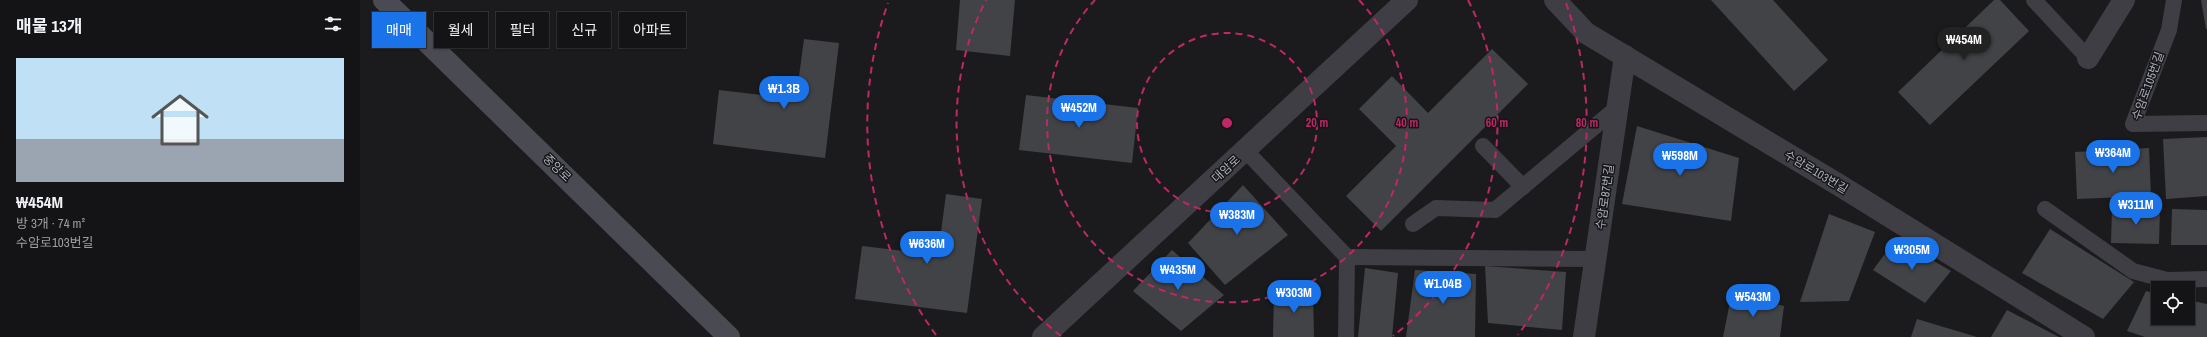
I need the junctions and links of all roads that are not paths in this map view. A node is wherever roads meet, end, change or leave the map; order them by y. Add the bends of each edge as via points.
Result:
1 (384, 0) edge
2 (1407, 0) edge
3 (1555, 0) edge
4 (2034, 0) edge
5 (2124, 0) edge
6 (2174, 0) edge
7 (1625, 56) junction
8 (2088, 58) joint
9 (1618, 107) junction
10 (2207, 123) edge
11 (1483, 146) dead end
12 (1246, 150) junction
13 (1523, 187) junction
14 (2045, 209) dead end
15 (1413, 224) dead end
16 (1347, 257) junction
17 (1595, 259) junction
18 (2207, 279) edge
19 (729, 337) edge
20 (1043, 337) edge
21 (1346, 337) edge
22 (1584, 337) edge
23 (2084, 337) edge

1 - 19 main road, 중앙로
2 - 12 street, 대암로
3 - 7 street, 수암로103번길 via 1586,33
4 - 8 lane
5 - 8 street
6 - 10 lane, 수암로105번길 via 2169,30 2132,124
7 - 9 street, 수암로87번길
7 - 23 street, 수암로103번길
9 - 13 lane
9 - 17 street, 수암로87번길
11 - 13 lane
12 - 16 lane
12 - 20 street, 대암로
13 - 15 lane via 1495,210 1436,208
14 - 18 lane via 2133,271 2167,280
16 - 17 lane
16 - 21 lane
17 - 22 street, 수암로87번길

